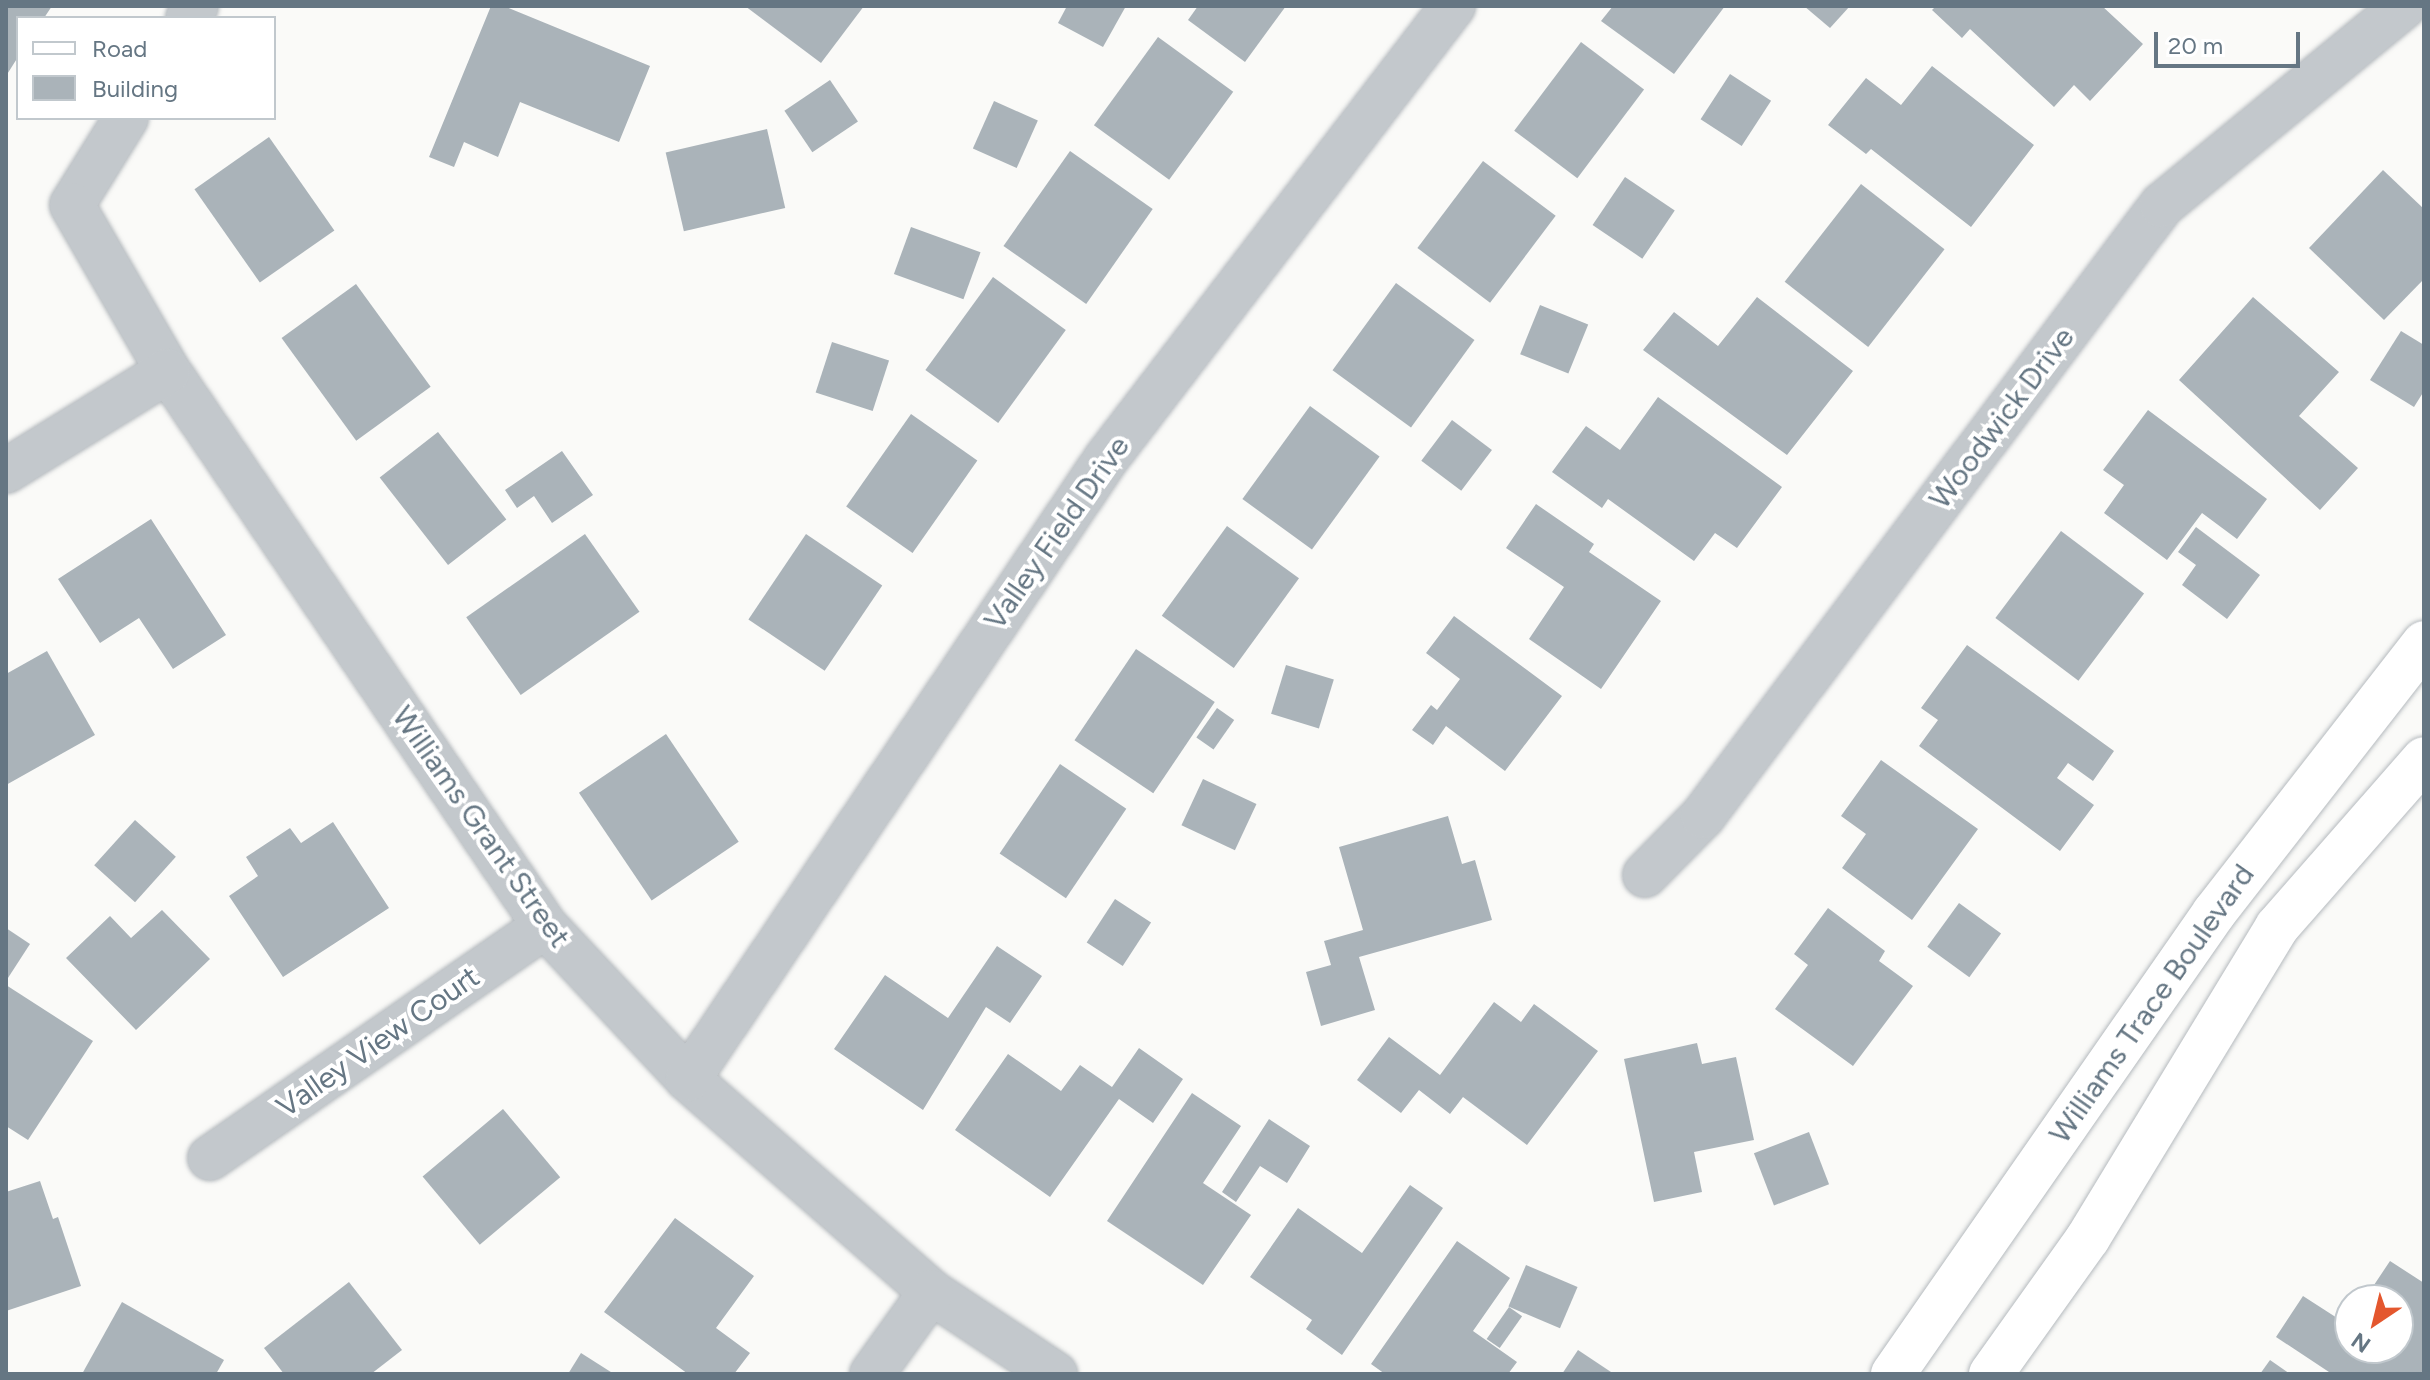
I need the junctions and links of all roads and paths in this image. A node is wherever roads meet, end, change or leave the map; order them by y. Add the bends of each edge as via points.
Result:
1 (1453, 6) edge
2 (2404, 6) edge
3 (2421, 6) edge
4 (2424, 11) edge
5 (125, 120) edge
6 (168, 371) junction
7 (6, 471) edge
8 (2424, 643) edge
9 (2424, 759) edge
10 (1645, 875) dead end
11 (545, 926) junction
12 (688, 1079) junction
13 (210, 1158) dead end
14 (931, 1292) junction
15 (872, 1374) edge
16 (1055, 1374) edge
17 (1893, 1374) edge
18 (1991, 1374) edge

1 - 12 street, Valley Field Drive via 1106,459
2 - 10 street, Woodwick Drive via 2162,205 1703,816
3 - 4 street
5 - 6 street, Williams Grant Street via 72,205
6 - 7 street
6 - 11 street, Williams Grant Street
8 - 17 main road, Williams Trace Boulevard via 2214,913
9 - 18 main road, Williams Trace Boulevard via 2277,927 2088,1238
11 - 12 street, Williams Grant Street
11 - 13 street, Valley View Court
12 - 14 street, Williams Grant Street
14 - 15 street
14 - 16 street, Williams Grant Street

